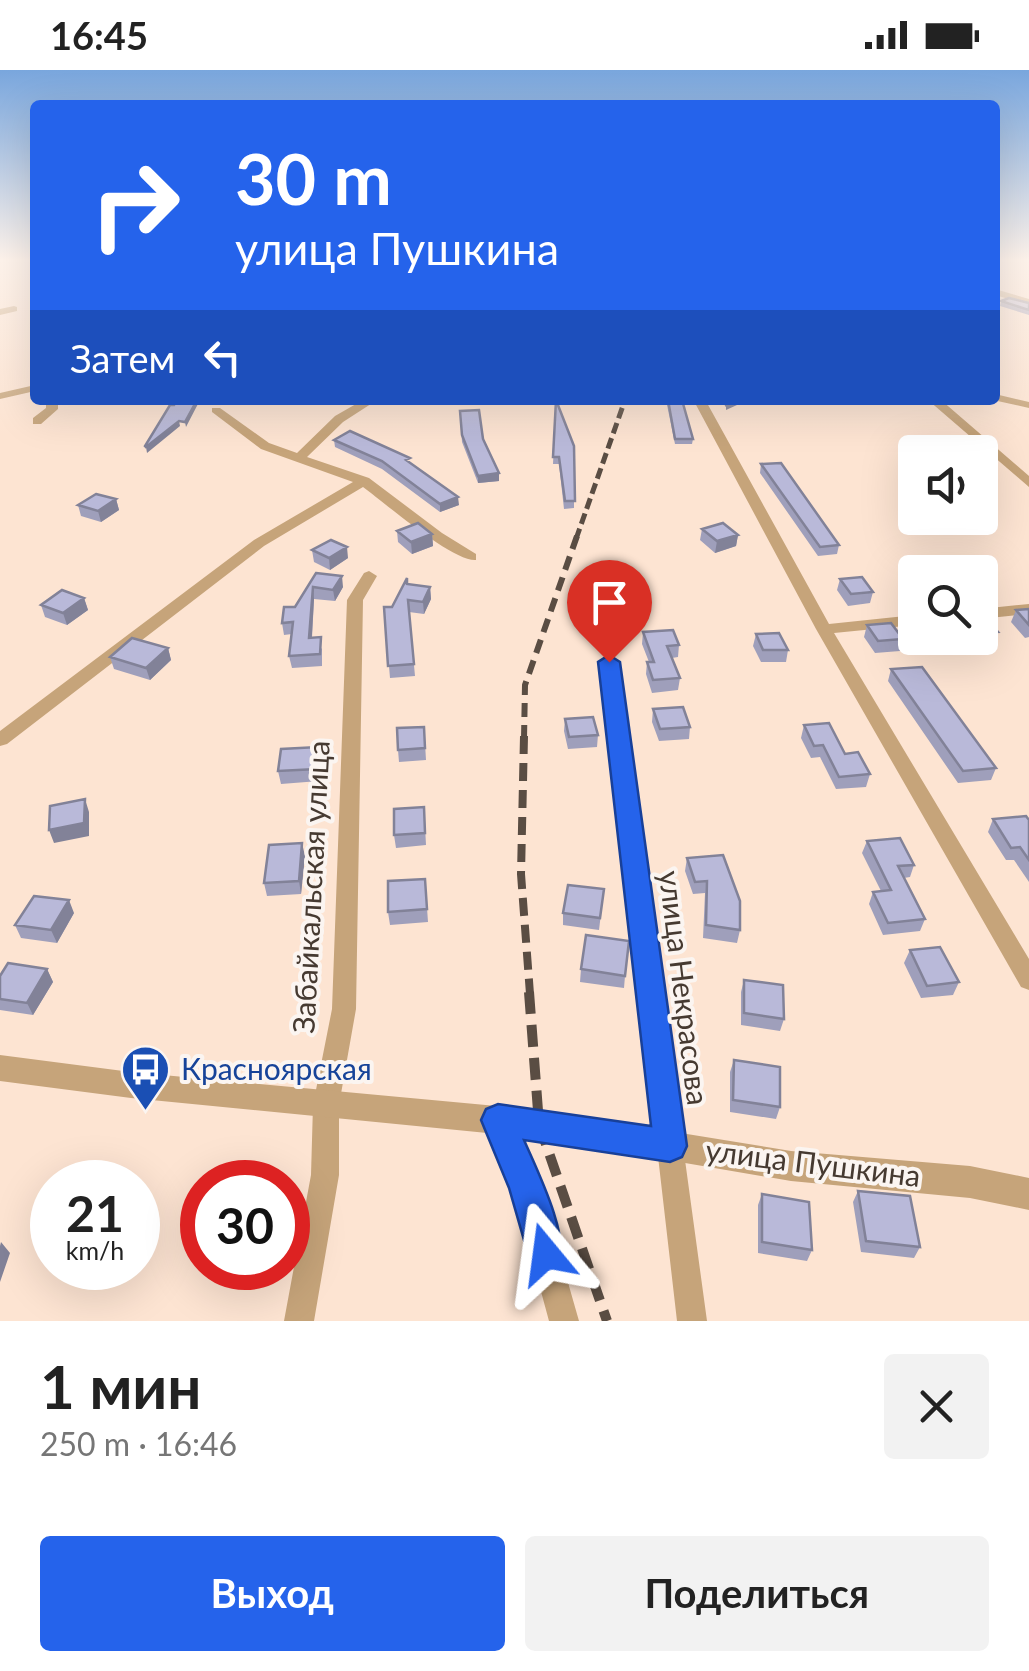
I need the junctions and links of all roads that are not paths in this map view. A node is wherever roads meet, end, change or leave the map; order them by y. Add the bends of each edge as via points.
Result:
1 (30, 389) edge
2 (0, 396) edge
3 (1000, 398) edge
4 (52, 405) edge
5 (363, 405) edge
6 (702, 405) edge
7 (940, 405) edge
8 (1029, 406) edge
9 (216, 410) dead end
10 (37, 422) dead end
11 (300, 456) junction
12 (1025, 479) edge
13 (364, 481) junction
14 (472, 557) dead end
15 (369, 576) dead end
16 (1029, 609) edge
17 (998, 612) edge
18 (898, 622) edge
19 (824, 629) junction
20 (609, 662) dead end
21 (0, 740) edge
22 (1029, 980) edge
23 (4, 1073) edge
24 (326, 1105) junction
25 (498, 1120) junction
26 (670, 1146) junction
27 (1029, 1194) edge
28 (300, 1321) edge
29 (564, 1321) edge
30 (692, 1321) edge

1 - 2 street
3 - 8 street
4 - 10 street
5 - 11 street
6 - 19 street
7 - 12 street
9 - 11 street via 265,446
11 - 13 street
13 - 14 street
13 - 21 street via 259,543
15 - 24 street, Забайкальская улица via 355,600 344,1008
16 - 17 street
18 - 19 street
19 - 22 street
20 - 26 street, улица Некрасова
23 - 24 street, улица Пушкина
24 - 25 street, улица Пушкина
24 - 28 street, Забайкальская улица via 325,1175
25 - 26 street, улица Пушкина
25 - 29 street via 527,1188
26 - 27 street, улица Пушкина
26 - 30 street, улица Некрасова

